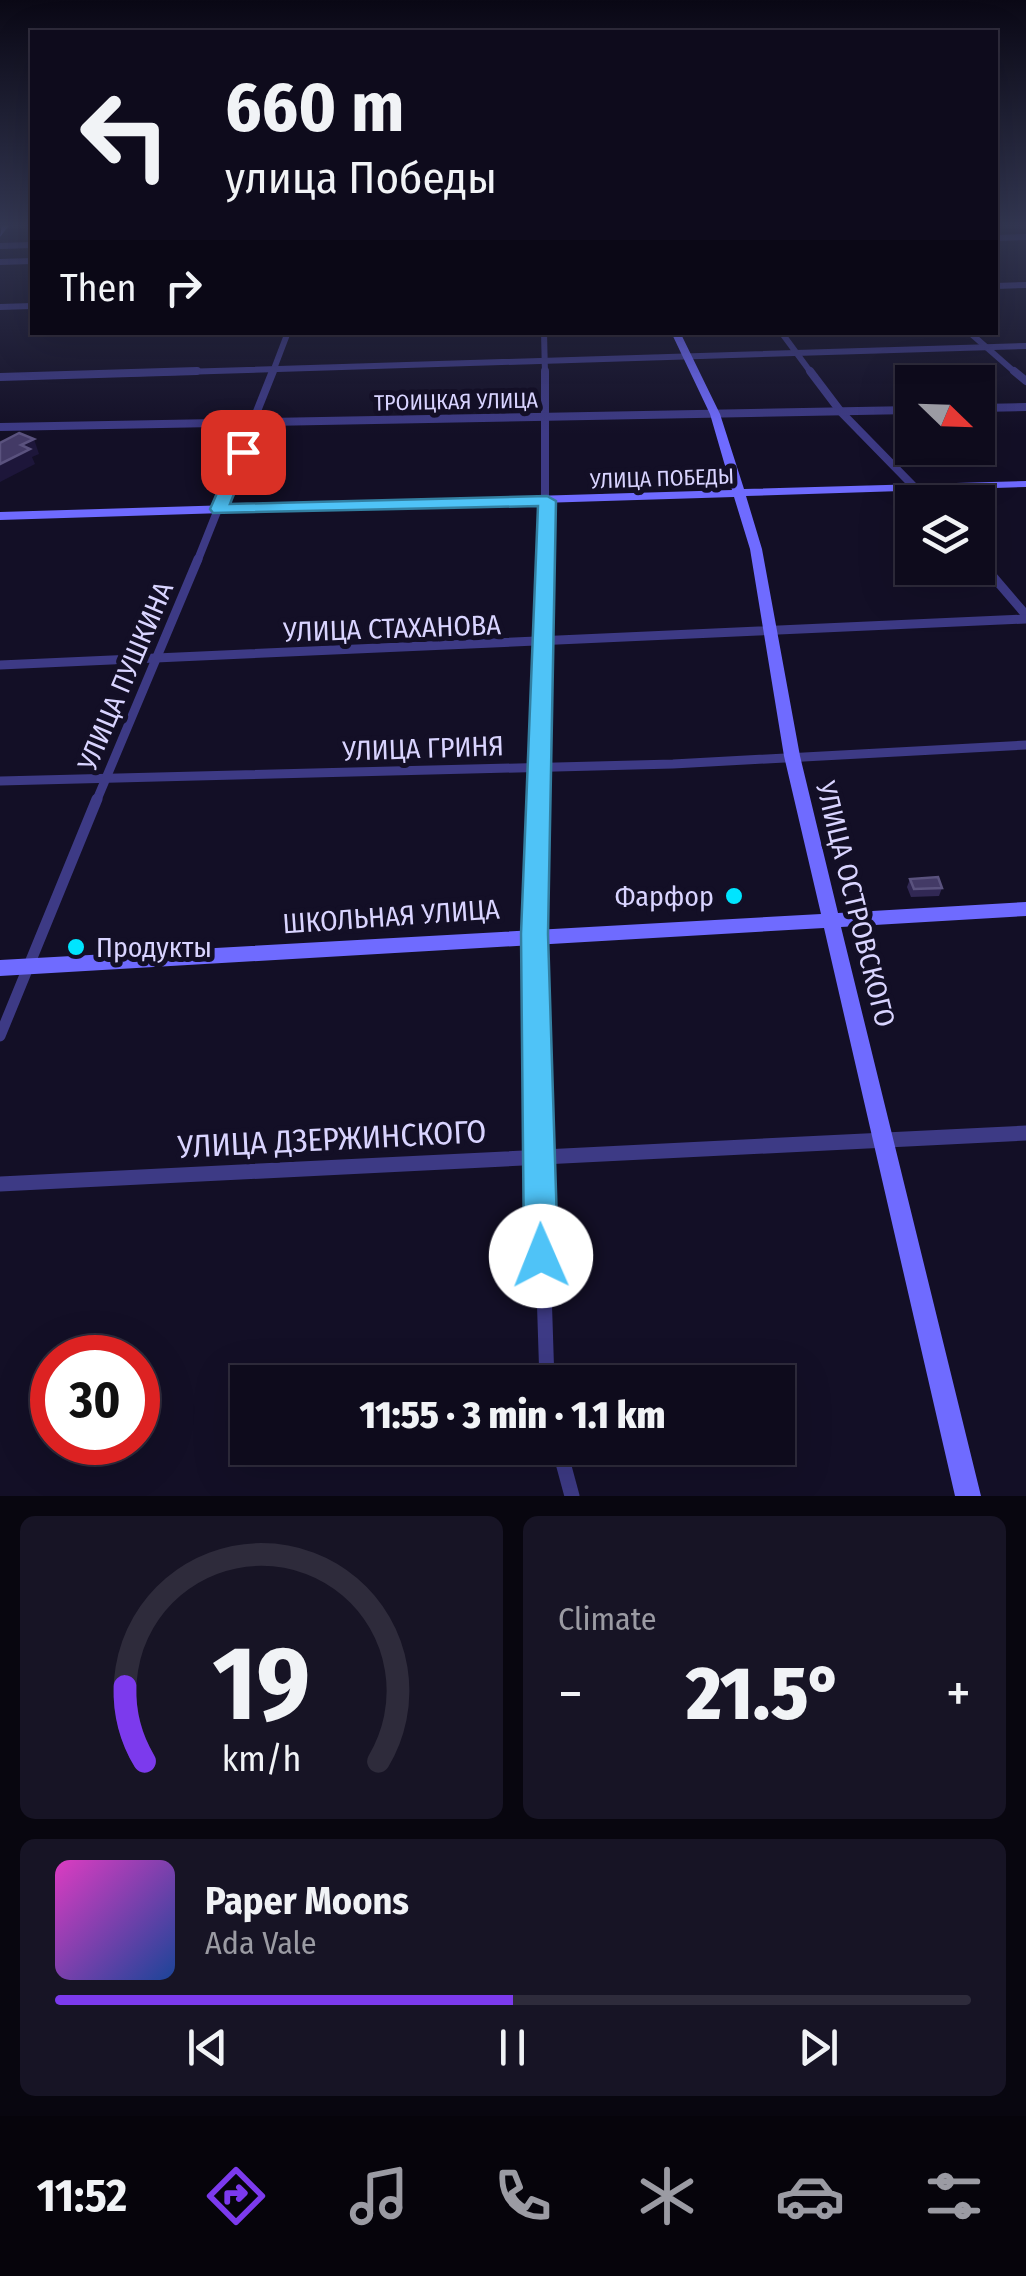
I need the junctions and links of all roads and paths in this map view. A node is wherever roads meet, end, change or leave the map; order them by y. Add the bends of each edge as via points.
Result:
1 (0, 306) edge
2 (30, 306) edge
3 (287, 335) edge
4 (544, 335) edge
5 (676, 335) edge
6 (783, 335) edge
7 (972, 335) edge
8 (1026, 346) edge
9 (985, 348) junction
10 (797, 355) junction
11 (688, 358) junction
12 (545, 363) junction
13 (274, 370) junction
14 (0, 378) edge
15 (1026, 381) edge
16 (1026, 407) edge
17 (995, 408) edge
18 (895, 410) edge
19 (841, 412) junction
20 (716, 414) junction
21 (545, 416) junction
22 (254, 422) junction
23 (0, 428) edge
24 (1026, 484) edge
25 (914, 485) edge
26 (995, 485) edge
27 (895, 490) edge
28 (741, 496) junction
29 (547, 501) junction
30 (219, 509) junction
31 (0, 516) edge
32 (995, 580) edge
33 (1026, 617) edge
34 (774, 634) junction
35 (544, 644) junction
36 (158, 660) junction
37 (0, 665) edge
38 (1026, 745) edge
39 (792, 756) junction
40 (538, 767) junction
41 (104, 779) junction
42 (0, 781) edge
43 (1026, 908) edge
44 (831, 920) junction
45 (534, 934) junction
46 (27, 966) junction
47 (0, 968) edge
48 (0, 1036) edge
49 (1026, 1133) edge
50 (886, 1142) junction
51 (540, 1155) junction
52 (0, 1184) edge
53 (546, 1365) edge
54 (564, 1465) edge
55 (572, 1496) edge
56 (968, 1496) edge

1 - 2 street
3 - 13 street, УЛИЦА ПУШКИНА
4 - 12 street
5 - 11 street, УЛИЦА ОСТРОВСКОГО
6 - 10 street
7 - 9 street
8 - 9 street
9 - 10 street
9 - 15 street
10 - 11 street
10 - 19 street
11 - 12 street
11 - 20 street, УЛИЦА ОСТРОВСКОГО
12 - 13 street
12 - 21 street
13 - 14 street
13 - 22 street, УЛИЦА ПУШКИНА
16 - 17 street
18 - 19 street, ТРОИЦКАЯ УЛИЦА
19 - 20 street, ТРОИЦКАЯ УЛИЦА
19 - 25 street
20 - 21 street, ТРОИЦКАЯ УЛИЦА
20 - 28 street, УЛИЦА ОСТРОВСКОГО
21 - 22 street, ТРОИЦКАЯ УЛИЦА
21 - 29 street
22 - 23 street, ТРОИЦКАЯ УЛИЦА
22 - 30 street, УЛИЦА ПУШКИНА
24 - 26 street, УЛИЦА ПОБЕДЫ
27 - 28 street, УЛИЦА ПОБЕДЫ
28 - 29 street, УЛИЦА ПОБЕДЫ
28 - 34 street, УЛИЦА ОСТРОВСКОГО
29 - 30 street, УЛИЦА ПОБЕДЫ
29 - 35 street
30 - 31 street, УЛИЦА ПОБЕДЫ
30 - 36 street, УЛИЦА ПУШКИНА
32 - 33 street
33 - 34 street, УЛИЦА СТАХАНОВА
34 - 35 street, УЛИЦА СТАХАНОВА
34 - 39 street, УЛИЦА ОСТРОВСКОГО
35 - 36 street, УЛИЦА СТАХАНОВА
35 - 40 street
36 - 37 street, УЛИЦА СТАХАНОВА
36 - 41 street, УЛИЦА ПУШКИНА
38 - 39 street, УЛИЦА ГРИНЯ
39 - 40 street, УЛИЦА ГРИНЯ
39 - 44 street, УЛИЦА ОСТРОВСКОГО
40 - 41 street, УЛИЦА ГРИНЯ
40 - 45 street
41 - 42 street, УЛИЦА ГРИНЯ
41 - 46 street, УЛИЦА ПУШКИНА
43 - 44 street, ШКОЛЬНАЯ УЛИЦА
44 - 45 street, ШКОЛЬНАЯ УЛИЦА
44 - 50 street, УЛИЦА ОСТРОВСКОГО
45 - 46 street, ШКОЛЬНАЯ УЛИЦА
45 - 51 street
46 - 47 street, ШКОЛЬНАЯ УЛИЦА
46 - 48 street, УЛИЦА ПУШКИНА
49 - 50 street, УЛИЦА ДЗЕРЖИНСКОГО
50 - 51 street, УЛИЦА ДЗЕРЖИНСКОГО
50 - 56 street, УЛИЦА ОСТРОВСКОГО
51 - 52 street, УЛИЦА ДЗЕРЖИНСКОГО
51 - 53 street
54 - 55 street

